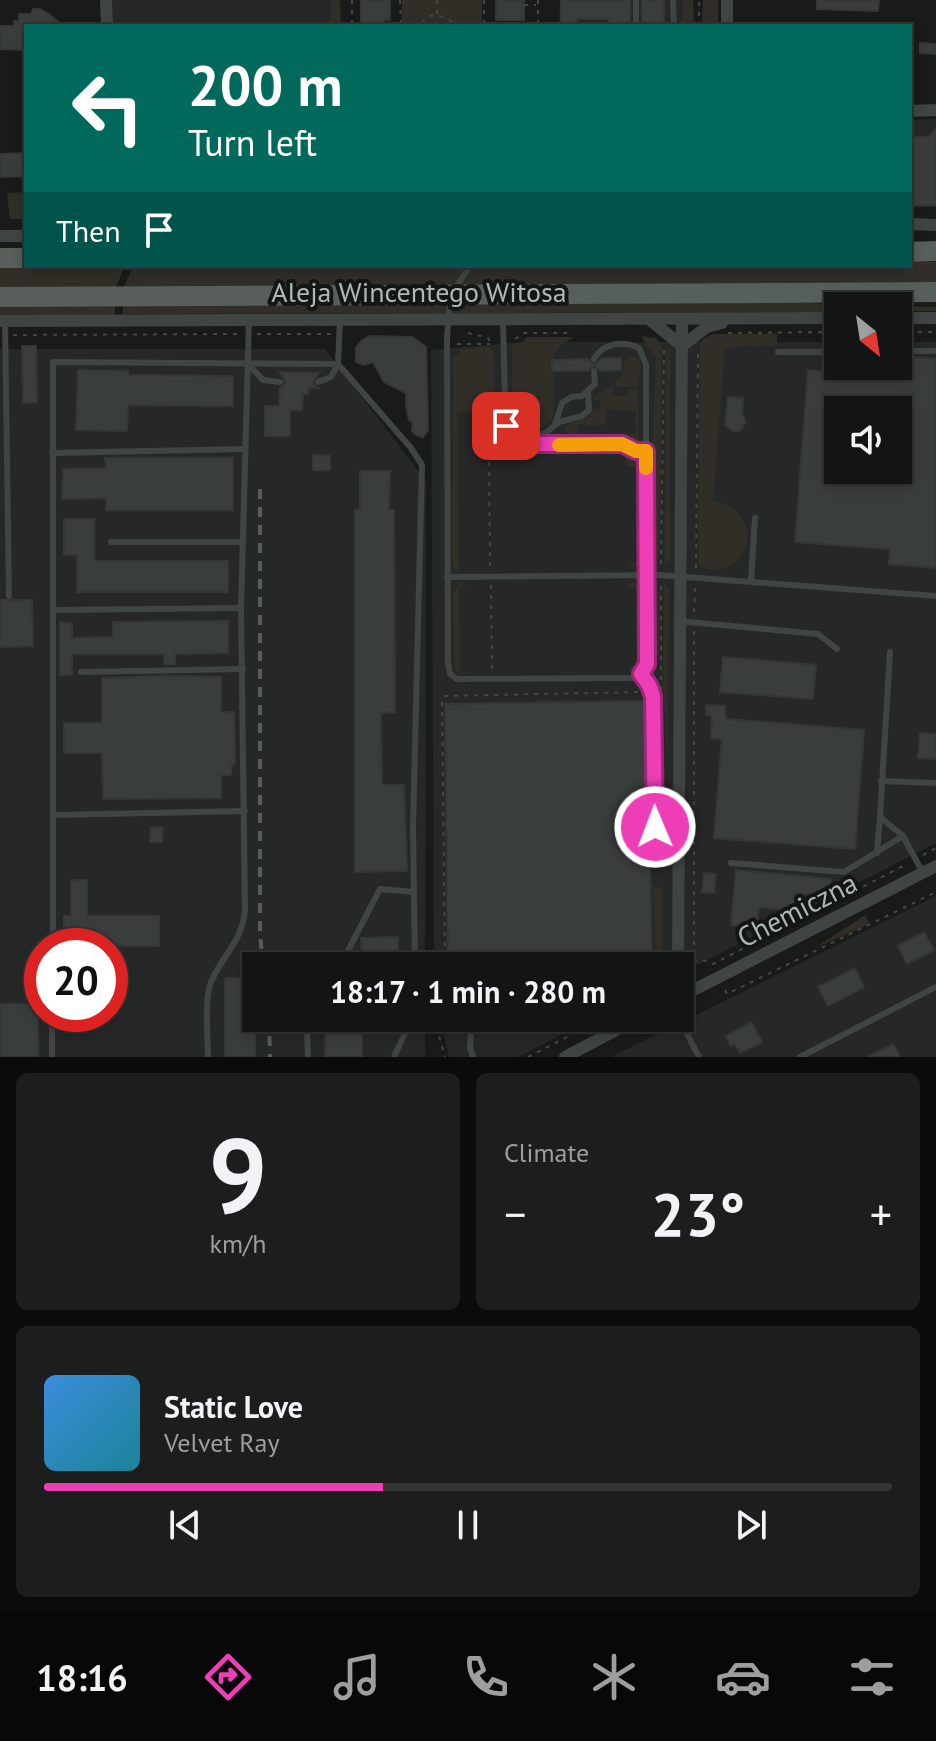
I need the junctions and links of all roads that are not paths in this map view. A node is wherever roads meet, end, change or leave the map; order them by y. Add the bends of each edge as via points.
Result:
1 (106, 0) edge
2 (636, 0) edge
3 (673, 0) edge
4 (727, 0) edge
5 (107, 24) edge
6 (636, 24) edge
7 (674, 24) edge
8 (727, 24) edge
9 (936, 110) edge
10 (912, 111) edge
11 (0, 236) edge
12 (24, 236) edge
13 (936, 251) edge
14 (912, 252) edge
15 (0, 258) edge
16 (24, 258) edge
17 (469, 268) edge
18 (936, 292) edge
19 (0, 297) edge
20 (824, 318) edge
21 (912, 318) edge
22 (936, 318) edge
23 (649, 319) junction
24 (682, 319) junction
25 (737, 319) junction
26 (249, 320) junction
27 (503, 320) junction
28 (2, 321) edge
29 (340, 327) junction
30 (682, 346) junction
31 (912, 351) edge
32 (936, 351) edge
33 (778, 352) dead end
34 (824, 352) edge
35 (594, 359) dead end
36 (248, 364) junction
37 (338, 364) junction
38 (594, 371) dead end
39 (280, 382) dead end
40 (318, 382) dead end
41 (588, 391) junction
42 (506, 426) junction
43 (553, 428) junction
44 (527, 441) junction
45 (506, 444) dead end
46 (245, 449) junction
47 (646, 451) junction
48 (52, 453) junction
49 (755, 518) dead end
50 (111, 542) dead end
51 (242, 542) junction
52 (647, 575) junction
53 (679, 576) junction
54 (447, 577) junction
55 (751, 580) junction
56 (9, 596) dead end
57 (936, 596) edge
58 (241, 608) junction
59 (53, 610) junction
60 (678, 621) junction
61 (837, 649) dead end
62 (890, 652) dead end
63 (243, 669) junction
64 (81, 672) dead end
65 (641, 674) junction
66 (881, 781) junction
67 (936, 783) edge
68 (245, 811) junction
69 (54, 815) junction
70 (880, 817) junction
71 (655, 827) dead end
72 (903, 836) junction
73 (877, 853) junction
74 (731, 863) dead end
75 (932, 870) edge
76 (414, 892) junction
77 (53, 928) edge
78 (347, 952) edge
79 (415, 952) edge
80 (678, 952) edge
81 (936, 987) edge
82 (694, 989) edge
83 (52, 1032) edge
84 (307, 1032) edge
85 (406, 1032) edge
86 (471, 1032) edge
87 (612, 1032) edge
88 (686, 1032) edge
89 (52, 1057) edge
90 (208, 1057) edge
91 (308, 1057) edge
92 (394, 1057) edge
93 (473, 1057) edge
94 (565, 1057) edge
95 (699, 1057) edge
96 (800, 1057) edge

1 - 5 street
2 - 6 lane
3 - 7 lane
4 - 8 street
9 - 10 street
11 - 12 street
13 - 14 main road
15 - 16 main road
17 - 54 lane via 450,303
18 - 19 main road, Aleja Wincentego Witosa
20 - 25 street, Aleja Wincentego Witosa
21 - 22 street
23 - 24 street, Aleja Wincentego Witosa
23 - 27 street, Aleja Wincentego Witosa
23 - 30 street
24 - 25 street, Aleja Wincentego Witosa
24 - 30 street
25 - 30 street via 707,327
26 - 28 street, Aleja Wincentego Witosa
26 - 29 street, Aleja Wincentego Witosa
26 - 36 lane
27 - 29 street, Aleja Wincentego Witosa
27 - 42 lane
28 - 56 lane
29 - 37 lane
30 - 53 street
31 - 32 lane
33 - 34 lane
35 - 47 lane via 605,347 627,344 644,356
36 - 37 lane
36 - 39 lane via 263,380
36 - 46 lane
36 - 48 lane via 53,362
37 - 40 lane via 331,377
37 - 76 lane via 422,465
38 - 41 lane via 595,384
41 - 43 lane via 562,403
41 - 43 lane via 586,414
42 - 44 lane
42 - 45 lane
43 - 44 lane
44 - 47 lane via 622,444
46 - 48 lane
46 - 51 lane
47 - 52 lane
48 - 59 lane
49 - 55 lane
50 - 51 lane
51 - 58 lane
52 - 53 lane
52 - 54 lane
52 - 65 lane via 647,664
53 - 55 lane
53 - 60 street
54 - 65 lane via 448,669 457,679
55 - 57 lane
58 - 59 lane
58 - 63 lane
59 - 69 lane
60 - 61 lane via 818,634
60 - 80 street
62 - 66 lane
63 - 64 lane
63 - 68 lane
65 - 71 lane via 653,696
66 - 67 lane
66 - 70 lane
68 - 69 lane
68 - 90 lane via 244,925 209,986
69 - 77 lane
70 - 72 lane
70 - 73 lane
72 - 73 lane
72 - 75 lane
73 - 74 lane via 844,872
75 - 82 street, Chemiczna
76 - 78 lane via 380,889
76 - 79 lane
81 - 96 lane
83 - 89 lane
84 - 91 lane
85 - 92 lane
86 - 93 lane
87 - 94 street
88 - 95 lane

